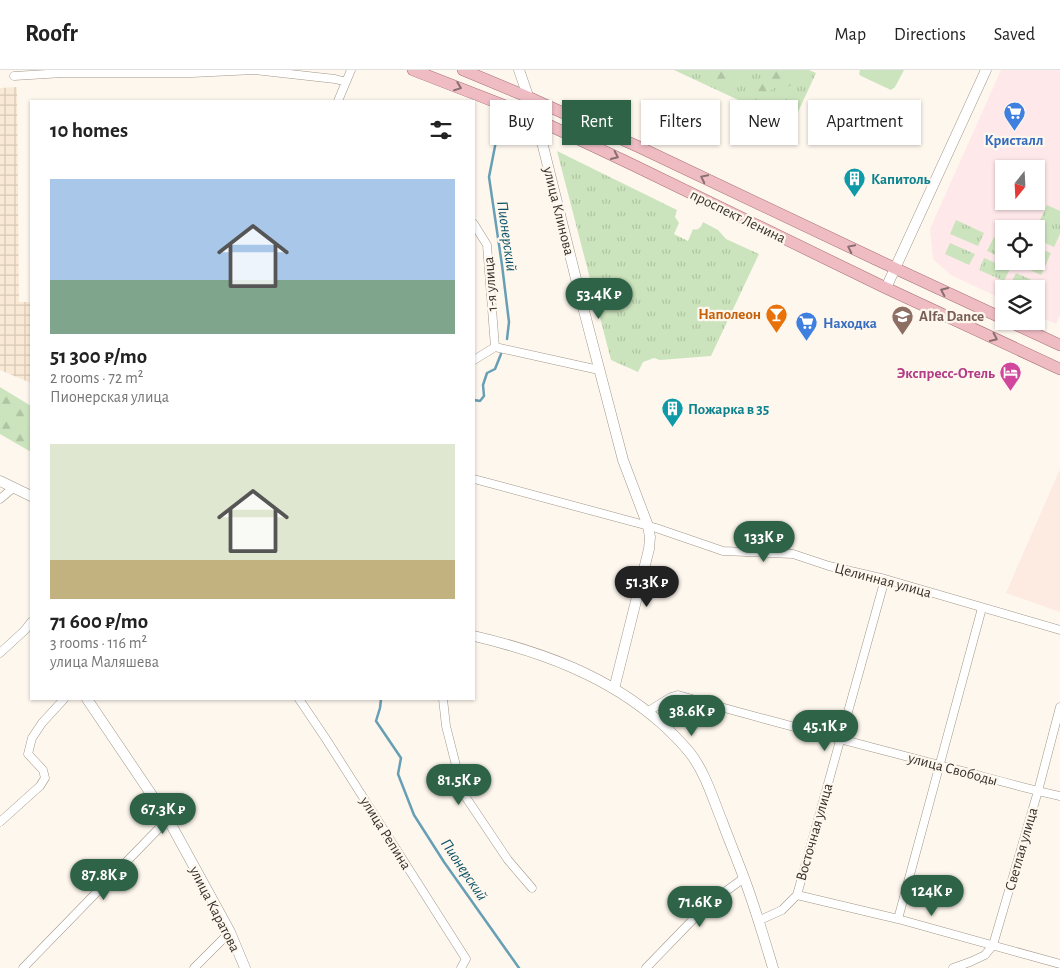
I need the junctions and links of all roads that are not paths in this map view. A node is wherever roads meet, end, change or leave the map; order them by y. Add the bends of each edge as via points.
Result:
1 (351, 70) edge
2 (413, 70) edge
3 (463, 70) edge
4 (519, 70) edge
5 (986, 70) edge
6 (14, 76) dead end
7 (346, 82) junction
8 (528, 97) junction
9 (341, 100) edge
10 (490, 100) edge
11 (529, 100) edge
12 (552, 127) edge
13 (543, 145) edge
14 (475, 226) edge
15 (895, 269) junction
16 (886, 288) junction
17 (995, 315) edge
18 (1028, 330) edge
19 (1060, 345) edge
20 (495, 347) junction
21 (475, 360) edge
22 (1060, 369) edge
23 (599, 370) junction
24 (475, 479) edge
25 (0, 481) edge
26 (13, 488) junction
27 (30, 496) edge
28 (0, 499) edge
29 (648, 526) junction
30 (884, 579) junction
31 (982, 608) junction
32 (30, 623) edge
33 (1060, 630) edge
34 (475, 636) edge
35 (0, 652) edge
36 (614, 689) junction
37 (63, 700) edge
38 (88, 700) edge
39 (300, 700) edge
40 (443, 700) edge
41 (1060, 707) edge
42 (647, 712) junction
43 (840, 740) junction
44 (940, 765) junction
45 (1038, 791) junction
46 (1060, 796) edge
47 (168, 819) junction
48 (0, 822) edge
49 (744, 878) junction
50 (532, 888) dead end
51 (796, 895) junction
52 (898, 919) junction
53 (758, 921) junction
54 (230, 932) junction
55 (993, 945) junction
56 (1060, 964) edge
57 (23, 968) edge
58 (194, 968) edge
59 (245, 968) edge
60 (461, 968) edge
61 (646, 968) edge
62 (773, 968) edge
63 (953, 968) edge

1 - 7 street
2 -> 10 main road, проспект Ленина
3 - 8 main road, проспект Ленина
4 - 8 street, улица Клинова
5 - 15 street
6 - 7 street via 254,70
7 - 9 street
8 - 11 street, улица Клинова
15 -> 8 main road, проспект Ленина
12 -> 16 main road, проспект Ленина
13 - 23 street, улица Клинова
14 - 20 street, 1-я улица via 487,245
15 - 16 street
17 -> 15 main road, проспект Ленина
16 -> 22 main road, проспект Ленина
18 - 19 main road
20 - 21 street
20 - 23 street
23 - 29 street, улица Клинова via 623,460
24 - 29 street, Целинная улица
25 - 26 street
26 - 27 street
26 - 28 street
29 - 30 street, Целинная улица via 723,551 793,554
29 - 36 street, улица Клинова via 649,549
30 - 31 street, Целинная улица
30 - 43 street, Восточная улица
31 - 33 street, Целинная улица
31 - 44 street
32 - 35 street
34 - 36 street via 558,661
36 - 42 street
37 - 48 street via 32,738 28,754 43,770 45,778
38 - 47 street, улица Каратова
39 - 60 street, улица Репина via 466,959
40 - 50 street via 446,726 463,793 508,860
41 - 45 street, Светлая улица
42 - 43 street, улица Свободы via 678,695
42 - 49 street via 691,754 708,785
43 - 44 street, улица Свободы
43 - 51 street, Восточная улица
44 - 45 street, улица Свободы
44 - 52 street
45 - 46 street, улица Свободы
45 - 55 street, Светлая улица
47 - 54 street, улица Каратова
47 - 57 street
49 - 53 street
49 - 61 street via 707,905
51 - 52 street
51 - 53 street, Восточная улица via 782,910
52 - 55 street
53 - 62 street
54 - 58 street
54 - 59 street, улица Каратова
55 - 56 street
55 - 63 street via 984,955

